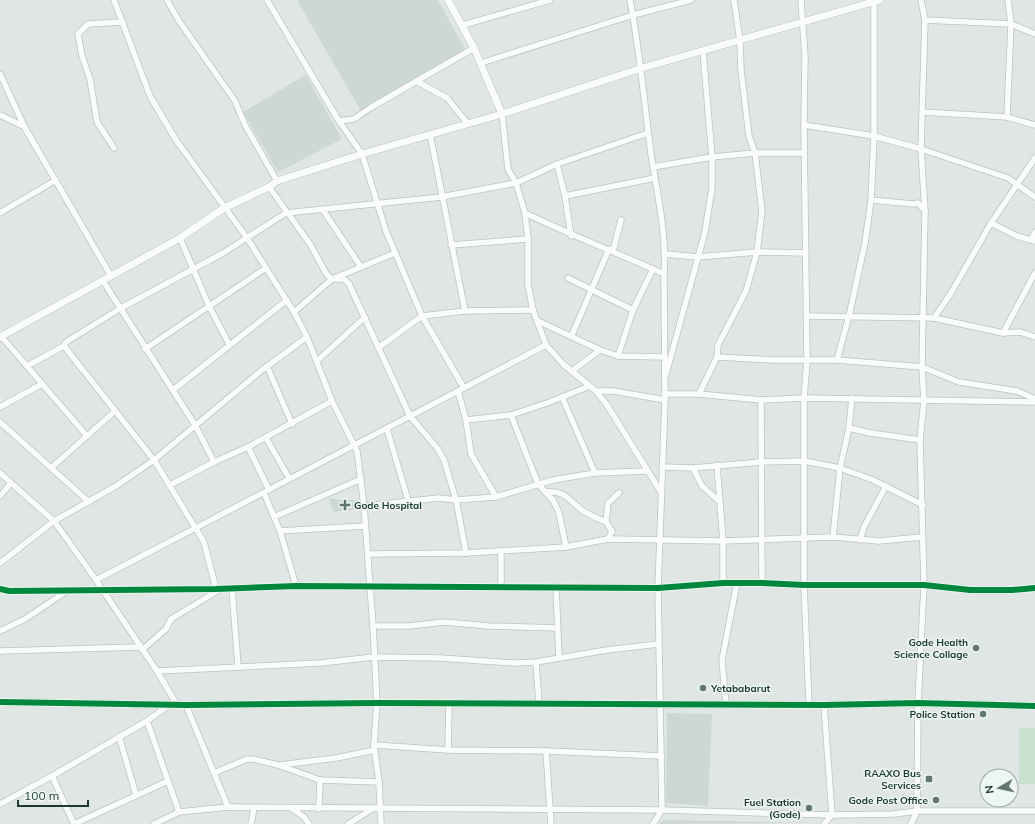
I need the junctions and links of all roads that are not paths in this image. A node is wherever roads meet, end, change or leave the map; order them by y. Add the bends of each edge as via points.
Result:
1 (114, 0) edge
2 (167, 0) edge
3 (267, 0) edge
4 (448, 0) edge
5 (550, 0) edge
6 (630, 0) edge
7 (691, 0) edge
8 (734, 0) edge
9 (801, 0) edge
10 (921, 0) edge
11 (1008, 0) edge
12 (876, 1) edge
13 (633, 15) junction
14 (925, 20) junction
15 (804, 21) junction
16 (123, 22) junction
17 (1011, 24) junction
18 (463, 25) junction
19 (1035, 34) edge
20 (740, 41) junction
21 (474, 48) junction
22 (703, 51) junction
23 (481, 63) junction
24 (642, 68) junction
25 (0, 74) edge
26 (416, 81) junction
27 (922, 112) junction
28 (502, 114) junction
29 (0, 115) edge
30 (1007, 117) junction
31 (339, 121) junction
32 (468, 124) junction
33 (804, 125) junction
34 (1035, 125) edge
35 (25, 128) junction
36 (648, 133) junction
37 (430, 134) junction
38 (874, 136) junction
39 (114, 148) dead end
40 (921, 149) junction
41 (755, 153) junction
42 (804, 153) junction
43 (362, 154) junction
44 (712, 156) junction
45 (1035, 158) edge
46 (557, 164) junction
47 (653, 167) junction
48 (655, 178) junction
49 (56, 180) junction
50 (278, 181) junction
51 (516, 183) junction
52 (1016, 184) junction
53 (269, 187) junction
54 (565, 196) junction
55 (1035, 197) edge
56 (441, 198) junction
57 (871, 200) junction
58 (377, 205) junction
59 (224, 208) junction
60 (323, 210) junction
61 (925, 211) junction
62 (0, 213) edge
63 (286, 213) junction
64 (525, 213) junction
65 (621, 220) dead end
66 (991, 223) junction
67 (1035, 232) edge
68 (571, 236) junction
69 (180, 238) junction
70 (247, 238) junction
71 (528, 239) junction
72 (1033, 241) edge
73 (451, 245) junction
74 (611, 250) junction
75 (757, 252) junction
76 (396, 253) junction
77 (806, 253) junction
78 (665, 254) junction
79 (698, 257) junction
80 (362, 267) junction
81 (266, 268) junction
82 (194, 269) junction
83 (653, 269) junction
84 (1035, 273) edge
85 (664, 274) junction
86 (111, 276) junction
87 (568, 278) dead end
88 (332, 279) junction
89 (103, 281) junction
90 (592, 290) junction
91 (287, 300) junction
92 (209, 306) junction
93 (121, 308) junction
94 (533, 310) junction
95 (633, 310) junction
96 (465, 311) junction
97 (294, 312) junction
98 (422, 316) junction
99 (807, 316) junction
100 (849, 316) junction
101 (365, 317) junction
102 (924, 317) junction
103 (934, 318) junction
104 (538, 321) junction
105 (1003, 333) junction
106 (572, 335) junction
107 (1, 337) edge
108 (307, 337) junction
109 (1035, 337) edge
110 (229, 344) junction
111 (546, 345) junction
112 (64, 346) junction
113 (378, 348) junction
114 (145, 349) junction
115 (600, 350) junction
116 (618, 356) junction
117 (664, 357) junction
118 (717, 357) junction
119 (837, 360) junction
120 (807, 361) junction
121 (317, 362) junction
122 (27, 366) junction
123 (267, 366) junction
124 (922, 367) junction
125 (572, 372) junction
126 (664, 383) junction
127 (42, 384) junction
128 (590, 386) junction
129 (464, 388) junction
130 (173, 390) junction
131 (458, 391) junction
132 (596, 391) junction
133 (699, 394) junction
134 (562, 397) junction
135 (664, 397) junction
136 (804, 398) junction
137 (852, 398) junction
138 (1035, 398) edge
139 (761, 400) junction
140 (924, 400) junction
141 (332, 401) junction
142 (1035, 402) edge
143 (0, 407) edge
144 (115, 411) junction
145 (511, 415) junction
146 (410, 416) junction
147 (466, 420) junction
148 (0, 422) edge
149 (292, 424) junction
150 (195, 425) junction
151 (849, 428) junction
152 (386, 429) junction
153 (87, 436) junction
154 (266, 438) junction
155 (920, 440) junction
156 (354, 444) junction
157 (248, 448) junction
158 (154, 460) junction
159 (804, 461) junction
160 (214, 462) junction
161 (761, 462) junction
162 (717, 465) junction
163 (51, 468) junction
164 (662, 468) junction
165 (693, 468) junction
166 (840, 468) junction
167 (647, 471) junction
168 (595, 473) junction
169 (0, 474) edge
170 (289, 478) junction
171 (361, 479) junction
172 (11, 483) junction
173 (538, 484) junction
174 (170, 485) junction
175 (886, 486) junction
176 (266, 492) junction
177 (545, 492) junction
178 (619, 494) dead end
179 (661, 494) junction
180 (0, 496) edge
181 (496, 497) junction
182 (408, 500) junction
183 (456, 500) junction
184 (719, 501) junction
185 (89, 502) junction
186 (923, 504) junction
187 (364, 506) junction
188 (274, 517) junction
189 (54, 521) junction
190 (606, 522) junction
191 (365, 526) junction
192 (196, 529) junction
193 (280, 531) junction
194 (833, 537) junction
195 (922, 537) junction
196 (608, 539) junction
197 (762, 539) junction
198 (805, 539) junction
199 (860, 540) junction
200 (660, 541) junction
201 (723, 541) junction
202 (566, 547) junction
203 (501, 551) junction
204 (466, 553) junction
205 (368, 554) junction
206 (0, 564) edge
207 (96, 580) junction
208 (723, 583) junction
209 (737, 583) junction
210 (762, 583) junction
211 (804, 585) junction
212 (924, 585) junction
213 (296, 586) junction
214 (370, 586) junction
215 (501, 586) junction
216 (556, 587) junction
217 (658, 588) junction
218 (1035, 588) edge
219 (0, 589) edge
220 (102, 589) junction
221 (218, 589) junction
222 (232, 589) junction
223 (67, 591) junction
224 (373, 626) junction
225 (557, 628) junction
226 (0, 631) edge
227 (658, 644) junction
228 (141, 648) junction
229 (0, 651) edge
230 (374, 657) junction
231 (559, 658) junction
232 (536, 662) junction
233 (238, 666) junction
234 (157, 671) junction
235 (0, 702) edge
236 (377, 703) junction
237 (918, 703) junction
238 (449, 704) junction
239 (539, 704) junction
240 (809, 704) junction
241 (173, 705) junction
242 (186, 705) junction
243 (661, 705) junction
244 (726, 705) junction
245 (824, 705) junction
246 (1035, 706) edge
247 (147, 721) junction
248 (118, 736) junction
249 (375, 747) junction
250 (448, 750) junction
251 (546, 751) junction
252 (662, 756) junction
253 (278, 765) junction
254 (214, 773) junction
255 (52, 776) junction
256 (320, 780) junction
257 (168, 781) junction
258 (379, 782) junction
259 (136, 795) junction
260 (0, 804) edge
261 (228, 807) junction
262 (254, 808) junction
263 (291, 808) junction
264 (374, 808) junction
265 (381, 808) junction
266 (319, 809) junction
267 (551, 809) junction
268 (662, 810) junction
269 (917, 811) junction
270 (1035, 811) edge
271 (179, 812) junction
272 (832, 815) junction
273 (154, 824) edge
274 (251, 824) edge
275 (309, 824) edge
276 (348, 824) edge
277 (381, 824) edge
278 (551, 824) edge
279 (653, 824) edge
280 (824, 824) edge
281 (912, 824) edge

1 - 16 street
2 - 50 street via 236,102 245,124
3 - 31 street
4 - 18 street
5 - 18 street
6 - 13 street
7 - 13 street
8 - 20 street
9 - 15 street
10 - 14 street
11 - 17 street
12 - 15 street
12 - 38 street
13 - 23 street
13 - 24 street
14 - 17 street
14 - 27 street
15 - 20 street
15 - 33 street
16 - 39 street via 88,24 78,34 90,79 97,122
16 - 59 street via 150,96 176,140
17 - 19 street
17 - 30 street
18 - 21 street
20 - 22 street
20 - 41 street via 749,136
21 - 23 street
21 - 26 street
22 - 24 street
22 - 44 street
23 - 28 street
24 - 28 street
24 - 36 street
25 - 35 street
26 - 31 street via 354,120
26 - 32 street via 447,98
27 - 30 street
27 - 40 street
28 - 32 street
28 - 51 street via 507,165
29 - 35 street
30 - 34 street
31 - 43 street
32 - 37 street
33 - 38 street
33 - 42 street
35 - 49 street
36 - 46 street
36 - 47 street
37 - 43 street
37 - 56 street
38 - 40 street
38 - 57 street
40 - 52 street via 999,175
40 - 61 street
41 - 42 street
41 - 44 street
41 - 75 street via 762,211
42 - 77 street
43 - 50 street
43 - 58 street
44 - 47 street
44 - 79 street via 712,188
45 - 52 street
46 - 51 street
46 - 54 street
47 - 48 street
48 - 54 street
48 - 78 street
49 - 62 street
49 - 86 street
50 - 53 street
51 - 56 street
51 - 64 street
52 - 55 street
52 - 66 street
53 - 59 street
53 - 63 street
54 - 68 street
56 - 58 street
56 - 73 street
57 - 61 street via 918,203
57 - 100 street via 865,243
58 - 60 street
58 - 76 street
59 - 69 street
59 - 70 street
60 - 63 street
60 - 80 street
61 - 102 street
63 - 70 street
63 - 88 street
64 - 68 street
64 - 71 street
65 - 74 street
66 - 72 street
66 - 103 street
67 - 72 street
68 - 74 street
69 - 82 street
69 - 86 street
70 - 81 street
70 - 82 street
71 - 73 street
71 - 94 street via 528,285
73 - 96 street
74 - 83 street
74 - 90 street
75 - 77 street
75 - 79 street
75 - 118 street via 746,291 718,345
76 - 80 street
76 - 98 street
77 - 99 street
78 - 79 street
78 - 85 street
79 - 126 street
80 - 88 street
81 - 91 street
81 - 92 street
82 - 92 street
82 - 93 street
83 - 85 street
83 - 95 street
84 - 105 street
85 - 117 street
86 - 89 street
87 - 90 street
88 - 97 street
88 - 101 street via 347,281
89 - 93 street
89 - 107 street
90 - 95 street
90 - 106 street
91 - 97 street
91 - 110 street
92 - 110 street
92 - 114 street
93 - 112 street via 66,342
93 - 114 street
94 - 96 street
94 - 104 street
95 - 116 street
96 - 98 street
97 - 108 street
98 - 113 street
98 - 129 street
99 - 100 street
99 - 120 street
100 - 102 street
100 - 119 street
101 - 113 street
101 - 121 street
102 - 103 street
102 - 124 street
103 - 105 street
104 - 106 street
104 - 111 street
105 - 109 street via 1020,332
106 - 115 street
107 - 122 street
108 - 121 street
108 - 123 street
110 - 130 street
111 - 125 street
111 - 129 street
112 - 122 street
112 - 144 street
113 - 146 street
114 - 130 street
115 - 116 street
115 - 125 street
116 - 117 street
117 - 126 street
118 - 120 street
118 - 133 street
119 - 120 street
119 - 124 street
120 - 136 street
121 - 141 street
122 - 127 street
123 - 149 street
123 - 150 street
124 - 138 street via 959,382 1017,391
124 - 140 street
125 - 128 street
126 - 135 street
127 - 143 street
127 - 153 street
128 - 132 street
128 - 134 street
129 - 131 street
130 - 150 street
131 - 146 street
131 - 147 street
132 - 135 street
132 - 167 street
133 - 135 street
133 - 139 street
134 - 145 street
134 - 168 street
135 - 164 street
136 - 137 street
136 - 139 street
136 - 159 street
137 - 140 street
137 - 151 street
139 - 161 street
140 - 142 street
140 - 155 street
141 - 149 street
141 - 156 street
144 - 153 street
144 - 158 street
145 - 147 street
145 - 173 street
146 - 152 street
146 - 183 street via 444,460
147 - 181 street via 471,454
148 - 163 street
149 - 154 street
150 - 158 street
150 - 160 street
151 - 155 street
151 - 166 street
152 - 156 street
152 - 182 street
153 - 163 street
154 - 157 street
154 - 170 street
155 - 186 street
156 - 170 street
156 - 171 street via 359,455
157 - 160 street
157 - 176 street
158 - 174 street
158 - 185 street
159 - 161 street
159 - 166 street
159 - 198 street
160 - 174 street
161 - 162 street
161 - 197 street
162 - 165 street
162 - 184 street
163 - 185 street
164 - 165 street
164 - 179 street
165 - 184 street via 702,486
166 - 175 street
166 - 194 street
167 - 168 street
167 - 179 street
168 - 173 street
169 - 172 street
170 - 176 street
171 - 187 street
171 - 188 street
172 - 180 street
172 - 189 street
173 - 177 street
173 - 181 street
174 - 192 street
175 - 186 street
175 - 199 street via 864,527
176 - 188 street
176 - 192 street
177 - 190 street via 556,491 566,495 583,511
177 - 202 street via 553,500 559,513
178 - 190 street via 608,503
179 - 200 street
181 - 183 street
182 - 183 street
182 - 187 street
183 - 204 street
184 - 201 street
185 - 189 street
186 - 195 street
187 - 191 street
188 - 193 street
189 - 206 street
189 - 207 street
190 - 196 street via 612,531
191 - 193 street
191 - 205 street
192 - 207 street
192 - 221 street via 204,542
193 - 213 street
194 - 198 street
194 - 199 street
195 - 199 street
195 - 212 street
196 - 200 street
196 - 202 street
197 - 198 street
197 - 201 street
197 - 210 street
198 - 211 street
200 - 201 street
200 - 217 street
201 - 208 street
202 - 203 street
203 - 204 street
203 - 215 street
204 - 205 street
205 - 214 street
207 - 220 street
208 - 209 street
208 - 217 street
209 - 210 street
209 - 244 street via 722,660
210 - 211 street
211 - 212 street
211 - 240 street
212 - 218 street via 970,590
212 - 237 street
213 - 214 street
213 - 222 street
214 - 215 street
214 - 224 street
215 - 216 street
216 - 217 street
216 - 225 street
217 - 227 street
219 - 223 street
220 - 221 street
220 - 223 street
220 - 228 street
221 - 222 street
221 - 228 street via 171,619 166,629
222 - 233 street
223 - 226 street via 25,619
224 - 225 street via 409,626 444,622
224 - 230 street
225 - 231 street
227 - 231 street
227 - 243 street
228 - 229 street
228 - 234 street
230 - 232 street via 440,658 492,663
230 - 233 street via 320,663
230 - 236 street
231 - 232 street
232 - 239 street
233 - 234 street
234 - 241 street
235 - 241 street
236 - 238 street
236 - 242 street
236 - 249 street
237 - 245 street
237 - 246 street
237 - 269 street
238 - 239 street
238 - 250 street
239 - 243 street
240 - 244 street
240 - 245 street
241 - 242 street
241 - 247 street
242 - 254 street
243 - 244 street
243 - 252 street
245 - 272 street
247 - 248 street
247 - 257 street
248 - 255 street
248 - 259 street
249 - 250 street
249 - 253 street via 336,758
249 - 258 street
250 - 251 street
251 - 252 street
251 - 267 street
252 - 268 street
253 - 254 street via 247,759
253 - 256 street
254 - 261 street
255 - 259 street via 74,824
255 - 260 street
256 - 258 street
256 - 266 street
257 - 259 street
257 - 271 street
258 - 265 street
261 - 262 street
261 - 271 street
262 - 263 street
262 - 274 street
263 - 266 street
263 - 275 street
264 - 265 street
264 - 266 street
264 - 276 street
265 - 267 street
265 - 277 street
267 - 268 street
267 - 278 street
268 - 272 street
268 - 279 street
269 - 270 street
269 - 272 street
269 - 281 street
271 - 273 street
272 - 280 street

